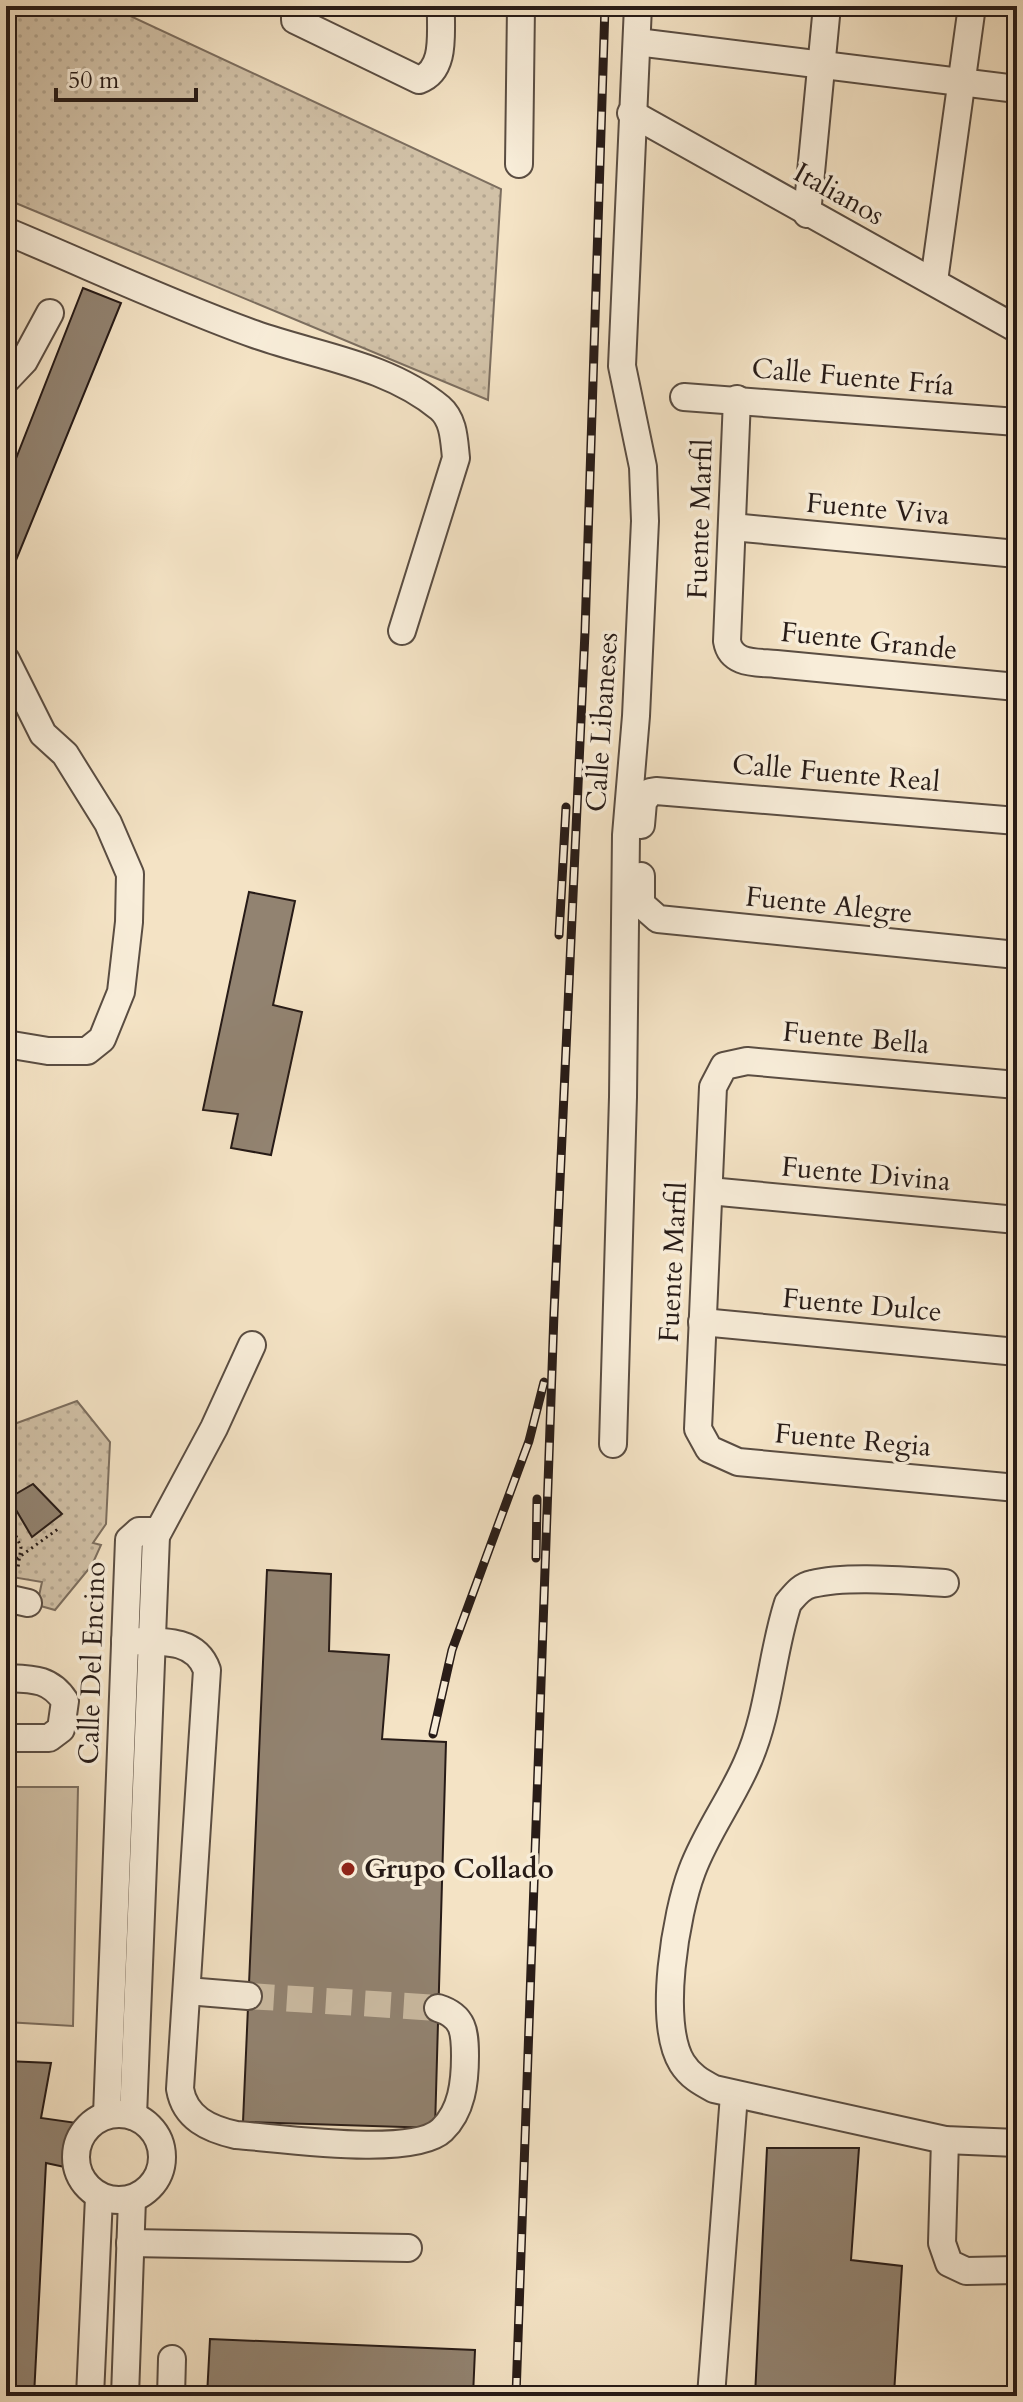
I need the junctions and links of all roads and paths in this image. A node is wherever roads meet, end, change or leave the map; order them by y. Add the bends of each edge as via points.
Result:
1 (295, 6) edge
2 (441, 6) edge
3 (521, 6) edge
4 (638, 6) edge
5 (827, 6) edge
6 (972, 6) edge
7 (637, 42) junction
8 (820, 65) junction
9 (961, 84) junction
10 (1017, 89) edge
11 (631, 113) junction
12 (519, 164) dead end
13 (807, 214) junction
14 (6, 231) edge
15 (934, 281) junction
16 (50, 313) dead end
17 (1017, 329) edge
18 (6, 380) edge
19 (684, 397) dead end
20 (737, 399) junction
21 (1017, 422) edge
22 (732, 527) junction
23 (1017, 554) edge
24 (402, 631) dead end
25 (727, 641) joint
26 (6, 660) edge
27 (1017, 687) edge
28 (1017, 821) edge
29 (641, 904) joint
30 (1017, 955) edge
31 (6, 1044) edge
32 (1017, 1085) edge
33 (713, 1098) joint
34 (709, 1191) junction
35 (1017, 1220) edge
36 (702, 1322) junction
37 (252, 1345) dead end
38 (1017, 1352) edge
39 (698, 1429) joint
40 (613, 1444) dead end
41 (6, 1484) edge
42 (1017, 1488) edge
43 (15, 1491) dead end
44 (6, 1514) edge
45 (58, 1529) dead end
46 (156, 1536) junction
47 (19, 1556) junction
48 (6, 1563) edge
49 (18, 1568) dead end
50 (945, 1583) dead end
51 (125, 1641) junction
52 (152, 1642) junction
53 (6, 1678) edge
54 (6, 1738) edge
55 (187, 1991) junction
56 (248, 1996) tunnel mouth
57 (438, 2008) tunnel mouth
58 (734, 2095) junction
59 (120, 2115) junction
60 (945, 2140) junction
61 (1017, 2143) edge
62 (99, 2197) junction
63 (132, 2199) junction
64 (130, 2243) junction
65 (408, 2248) dead end
66 (1017, 2270) edge
67 (172, 2359) dead end
68 (91, 2390) edge
69 (125, 2391) edge
70 (171, 2396) edge
71 (711, 2396) edge

1 - 2 street via 295,20 419,80 429,76 439,59
3 - 12 street
4 - 7 street, Calle Libaneses
5 - 8 street
6 - 9 street
7 - 8 street
7 - 11 street, Calle Libaneses
8 - 9 street
8 - 13 street
9 - 10 street
9 - 15 street
11 - 13 street, Italianos
11 - 40 street, Calle Libaneses via 622,366 646,488 626,835
13 - 15 street, Italianos
14 - 24 street via 256,335 336,356 420,394 442,410 454,430 456,458
15 - 17 street, Italianos
16 - 18 street via 24,361
19 - 20 street, Calle Fuente Fría
20 - 21 street, Calle Fuente Fría
20 - 22 street, Fuente Marfil
22 - 23 street, Fuente Viva
22 - 25 street, Fuente Marfil
25 - 27 street, Fuente Grande via 738,659
26 - 31 street via 43,734 65,754 108,823 130,874 121,992 102,1039 87,1051
28 - 29 street, Calle Fuente Real via 650,792 642,810
29 - 30 street, Fuente Alegre via 649,914 672,921
32 - 33 street, Fuente Bella via 747,1061 724,1066
33 - 34 street, Fuente Marfil
34 - 35 street, Fuente Divina
34 - 36 street, Fuente Marfil
36 - 38 street, Fuente Dulce
36 - 39 street, Fuente Marfil
37 - 46 street
39 - 42 street, Fuente Regia via 715,1454 738,1462
41 - 43 path
44 - 47 path via 21,1547
45 - 47 path
46 - 51 street, Calle Del Encino via 143,1530 130,1537
46 - 52 street, Calle Del Encino
47 - 48 path
47 - 49 path
50 - 58 street via 812,1584 788,1603 763,1718 692,1871 678,1917 671,1976 673,2038 680,2061 694,2078
51 - 52 street
51 - 59 street, Calle Del Encino
52 - 55 street via 187,1645 197,1651 207,1670
52 - 59 street, Calle Del Encino
53 - 54 street via 45,1682 65,1701 61,1729 49,1738
55 - 56 street
55 - 57 street via 180,2089 192,2115 236,2135 370,2145 427,2139 451,2120 463,2089 465,2037 458,2019
58 - 60 street
58 - 71 street
59 - 62 street via 85,2129 76,2153 80,2179
59 - 63 street via 151,2127 161,2147 161,2169 150,2188
60 - 61 street
60 - 66 street via 942,2243 949,2263 966,2271
62 - 63 street
62 - 68 street
63 - 64 street
64 - 65 street
64 - 69 street
67 - 70 street
68 - 69 street

